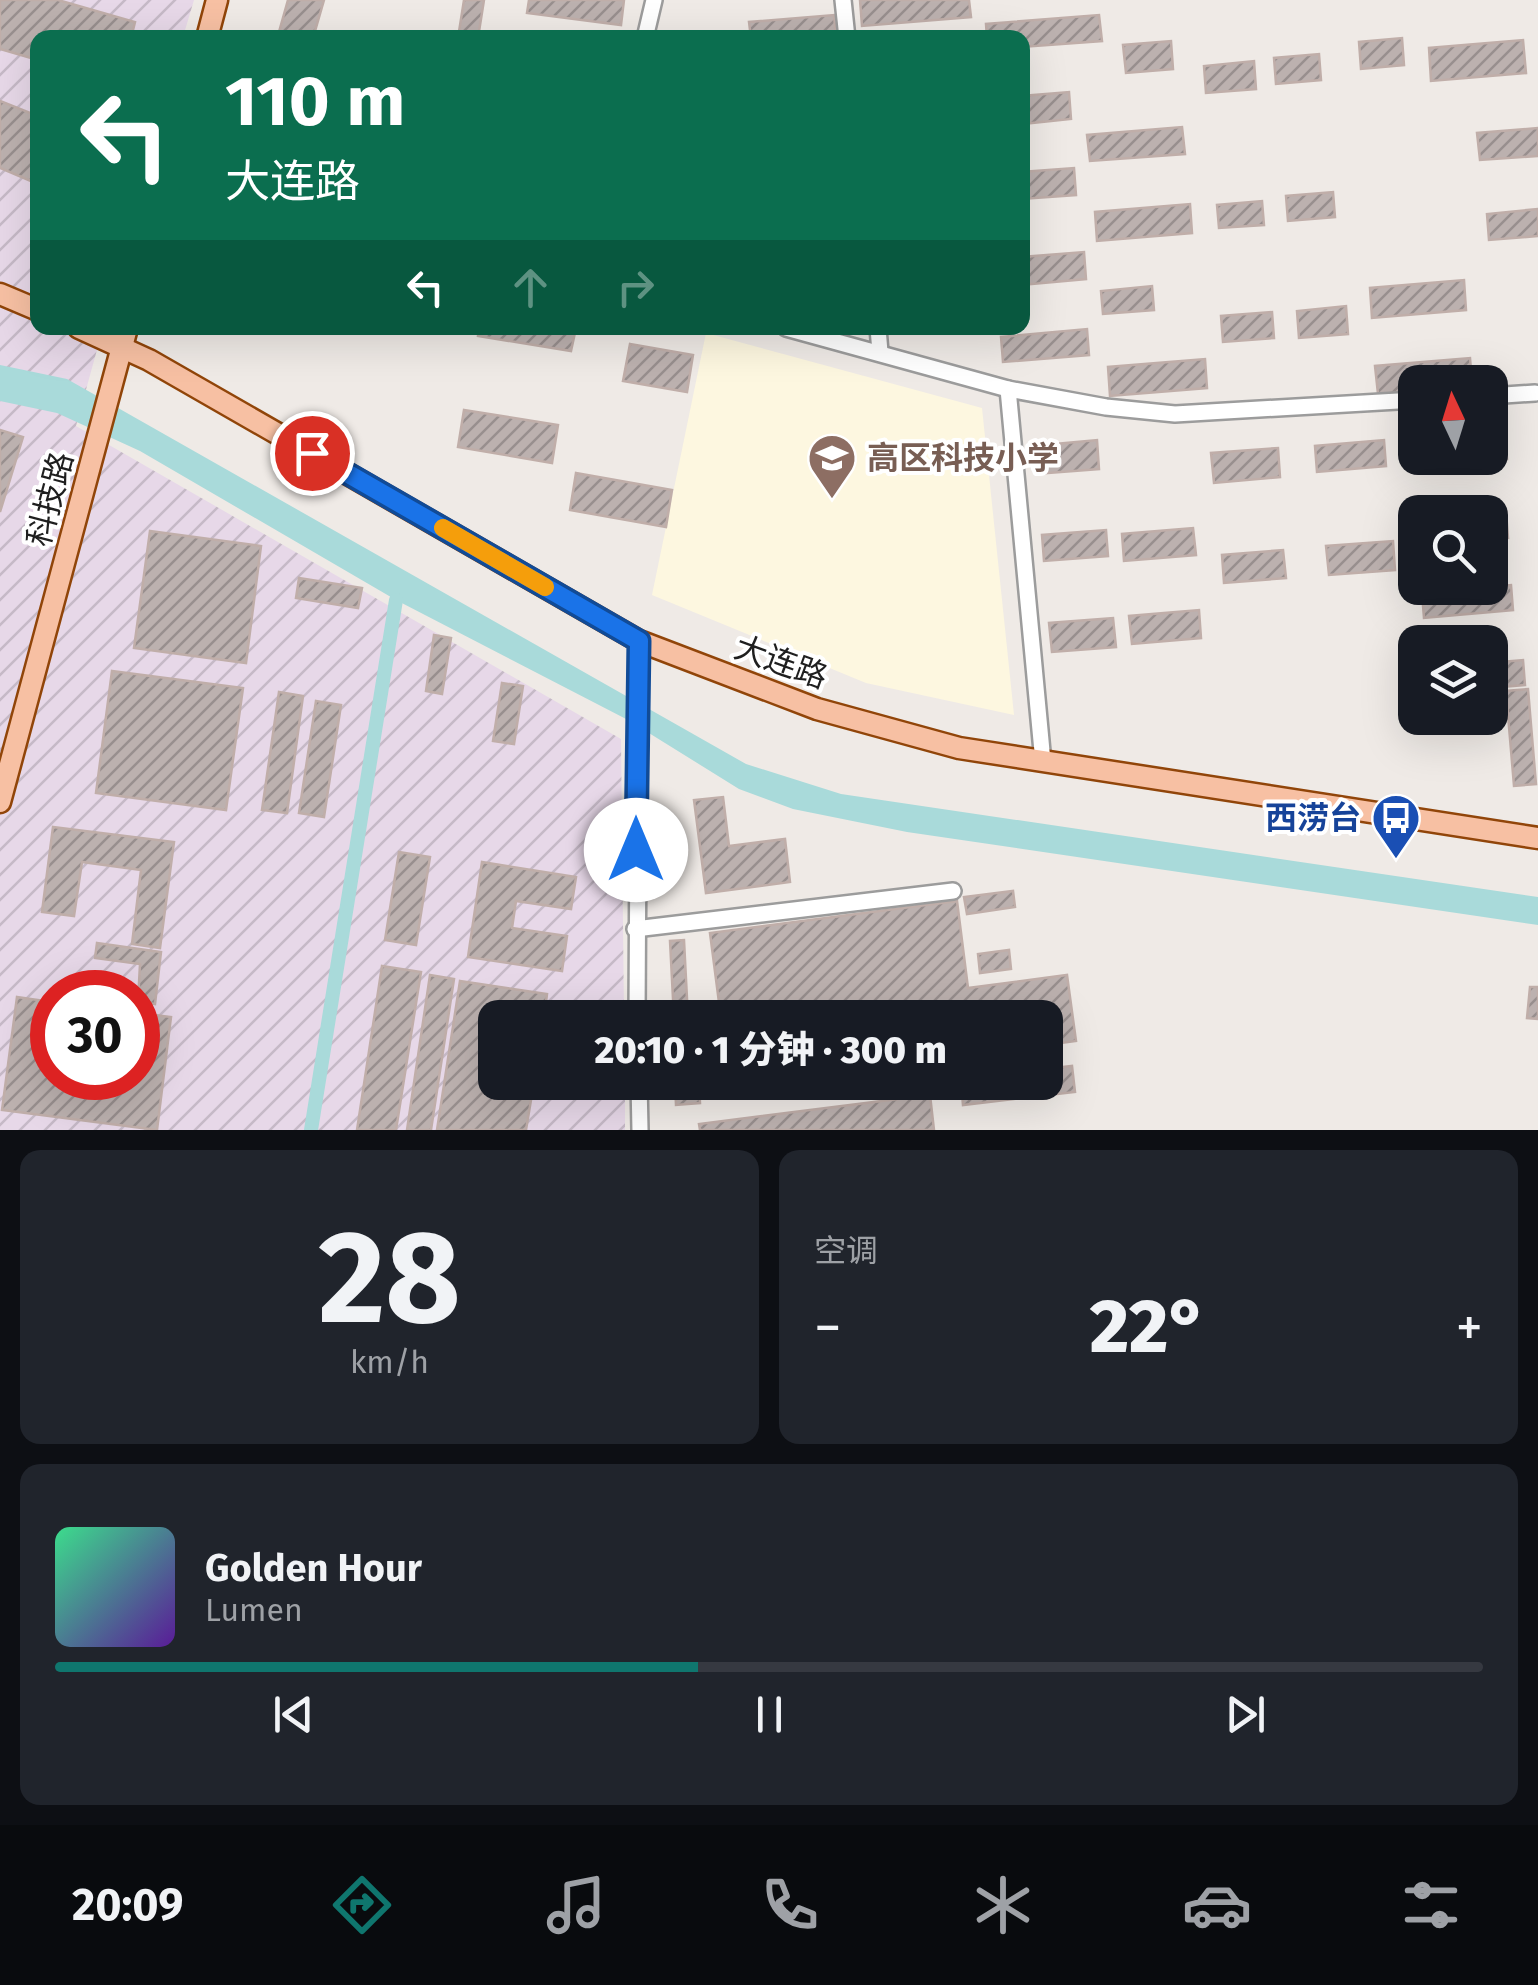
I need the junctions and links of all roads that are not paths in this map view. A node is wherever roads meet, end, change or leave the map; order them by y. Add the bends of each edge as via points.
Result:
1 (217, 0) edge
2 (654, 0) edge
3 (843, 0) edge
4 (209, 30) edge
5 (648, 30) edge
6 (846, 30) edge
7 (0, 294) edge
8 (30, 307) edge
9 (813, 335) edge
10 (879, 335) edge
11 (124, 336) edge
12 (880, 352) junction
13 (1008, 389) junction
14 (1535, 393) dead end
15 (1508, 395) edge
16 (1398, 401) edge
17 (639, 641) junction
18 (1043, 762) junction
19 (0, 802) edge
20 (1538, 838) edge
21 (953, 891) dead end
22 (635, 929) junction
23 (637, 1000) edge
24 (639, 1100) edge
25 (640, 1130) edge

1 - 4 main road
2 - 5 street
3 - 6 street
7 - 8 main road
9 - 12 street
10 - 12 street
11 - 17 main road, 大连路
11 - 19 main road, 科技路
12 - 13 street
13 - 16 street via 1176,414
13 - 18 street
14 - 15 street
17 - 18 main road, 大连路 via 817,709 959,748
17 - 22 street
18 - 20 main road, 大连路
21 - 22 street
22 - 23 street
24 - 25 street

